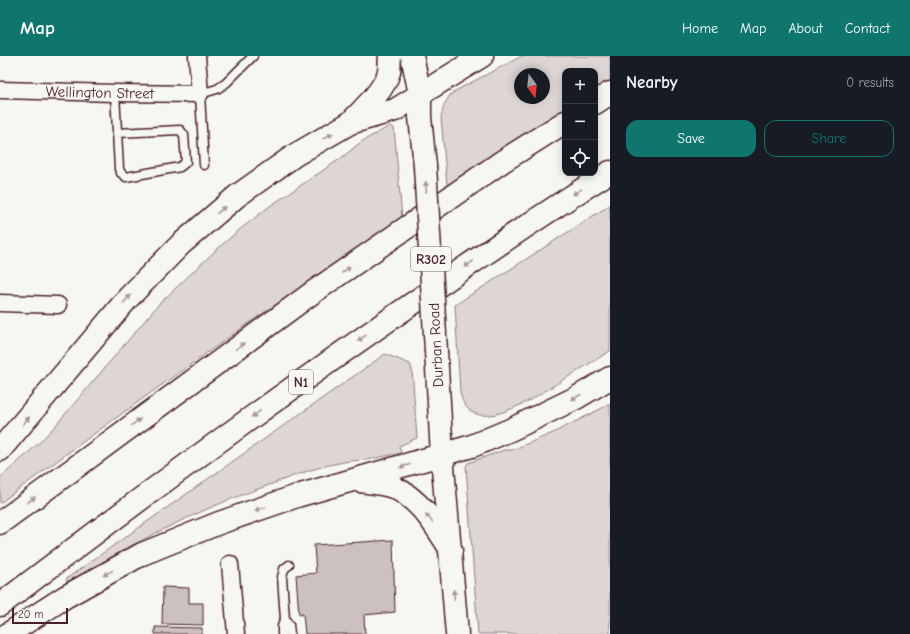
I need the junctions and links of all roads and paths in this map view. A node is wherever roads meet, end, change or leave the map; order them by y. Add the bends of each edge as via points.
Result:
1 (197, 56) edge
2 (253, 56) edge
3 (390, 56) edge
4 (412, 56) edge
5 (482, 56) edge
6 (0, 90) edge
7 (115, 93) junction
8 (610, 93) edge
9 (200, 94) junction
10 (420, 94) junction
11 (598, 101) edge
12 (350, 123) junction
13 (562, 124) edge
14 (117, 133) junction
15 (204, 165) dead end
16 (610, 172) edge
17 (0, 303) edge
18 (58, 305) dead end
19 (610, 378) edge
20 (0, 450) edge
21 (442, 455) junction
22 (352, 480) junction
23 (0, 523) edge
24 (450, 550) junction
25 (230, 564) dead end
26 (289, 565) dead end
27 (0, 605) edge
28 (285, 619) junction
29 (8, 634) edge
30 (236, 634) edge
31 (282, 634) edge
32 (290, 634) edge
33 (457, 634) edge

1 - 9 street
2 - 9 lane via 226,83 217,89
3 - 12 main road via 389,71 381,87
4 - 10 main road, Durban Road / R302
5 - 10 main road
6 - 7 street, Wellington Street
7 - 9 street, Wellington Street
7 - 14 lane
8 - 11 main road
9 - 15 lane
10 - 12 main road via 395,110
21 -> 10 main road, Durban Road / R302, bridge
20 -> 12 main road via 128,298 181,244 237,196 295,155
23 -> 13 main road via 312,293 503,161
14 - 14 lane via 180,130 184,135 186,162 180,167 126,177 119,169
16 -> 27 main road, N1 via 542,214 344,350 165,480
17 - 18 street
19 -> 21 main road via 576,398 510,430
21 -> 22 main road
21 - 24 main road, Durban Road / R302
24 -> 22 main road via 439,531 408,495 392,487
22 -> 29 main road via 219,523 142,554 65,597
33 -> 24 main road, Durban Road / R302
25 - 30 street
26 - 28 lane via 284,569 282,577
28 - 31 lane
28 - 32 lane

